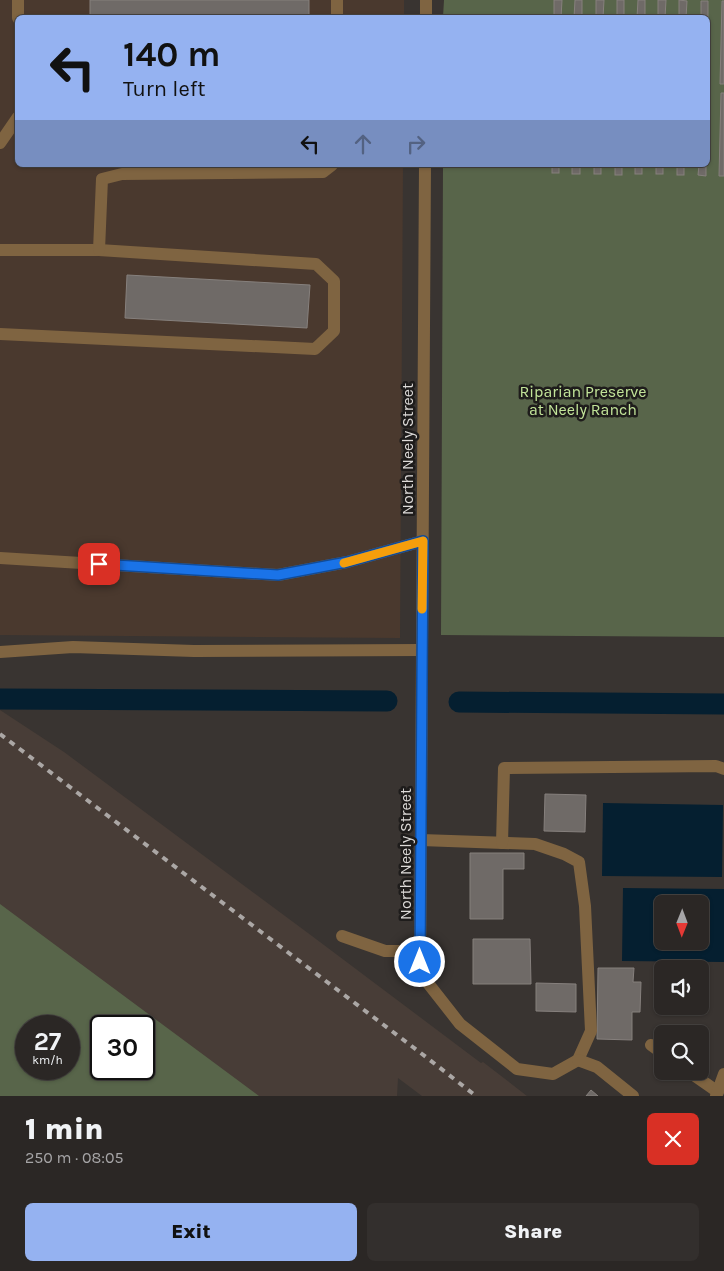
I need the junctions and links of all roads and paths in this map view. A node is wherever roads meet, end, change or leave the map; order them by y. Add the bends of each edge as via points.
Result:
1 (18, 0) edge
2 (337, 0) edge
3 (426, 0) edge
4 (18, 15) edge
5 (337, 15) edge
6 (426, 15) edge
7 (15, 121) edge
8 (0, 143) edge
9 (329, 167) edge
10 (425, 167) edge
11 (0, 250) edge
12 (99, 250) junction
13 (0, 334) edge
14 (423, 541) junction
15 (0, 558) edge
16 (422, 650) junction
17 (0, 652) edge
18 (724, 769) edge
19 (421, 840) junction
20 (502, 843) junction
21 (342, 936) dead end
22 (420, 951) junction
23 (651, 1045) dead end
24 (654, 1047) edge
25 (578, 1060) junction
26 (724, 1074) edge
27 (699, 1080) edge
28 (717, 1094) edge
29 (633, 1096) edge

1 - 4 street
2 - 5 street
3 - 6 street
7 - 8 street
9 - 12 street via 323,172 122,174 102,179
10 - 14 street, North Neely Street
11 - 12 street
12 - 13 street via 316,264 334,282 334,331 316,349
14 - 15 street via 347,562 278,575
14 - 16 street, North Neely Street
16 - 17 street via 194,651 73,646
16 - 19 street, North Neely Street
18 - 20 street via 716,766 504,768
19 - 20 street
19 - 22 street, North Neely Street
20 - 25 street via 535,844 579,862 586,906 590,1031
21 - 22 street via 385,951
22 - 25 street, North Neely Street via 420,973 460,1024 517,1069 553,1074
23 - 24 street
25 - 29 street via 597,1067
26 - 28 street
27 - 28 street

